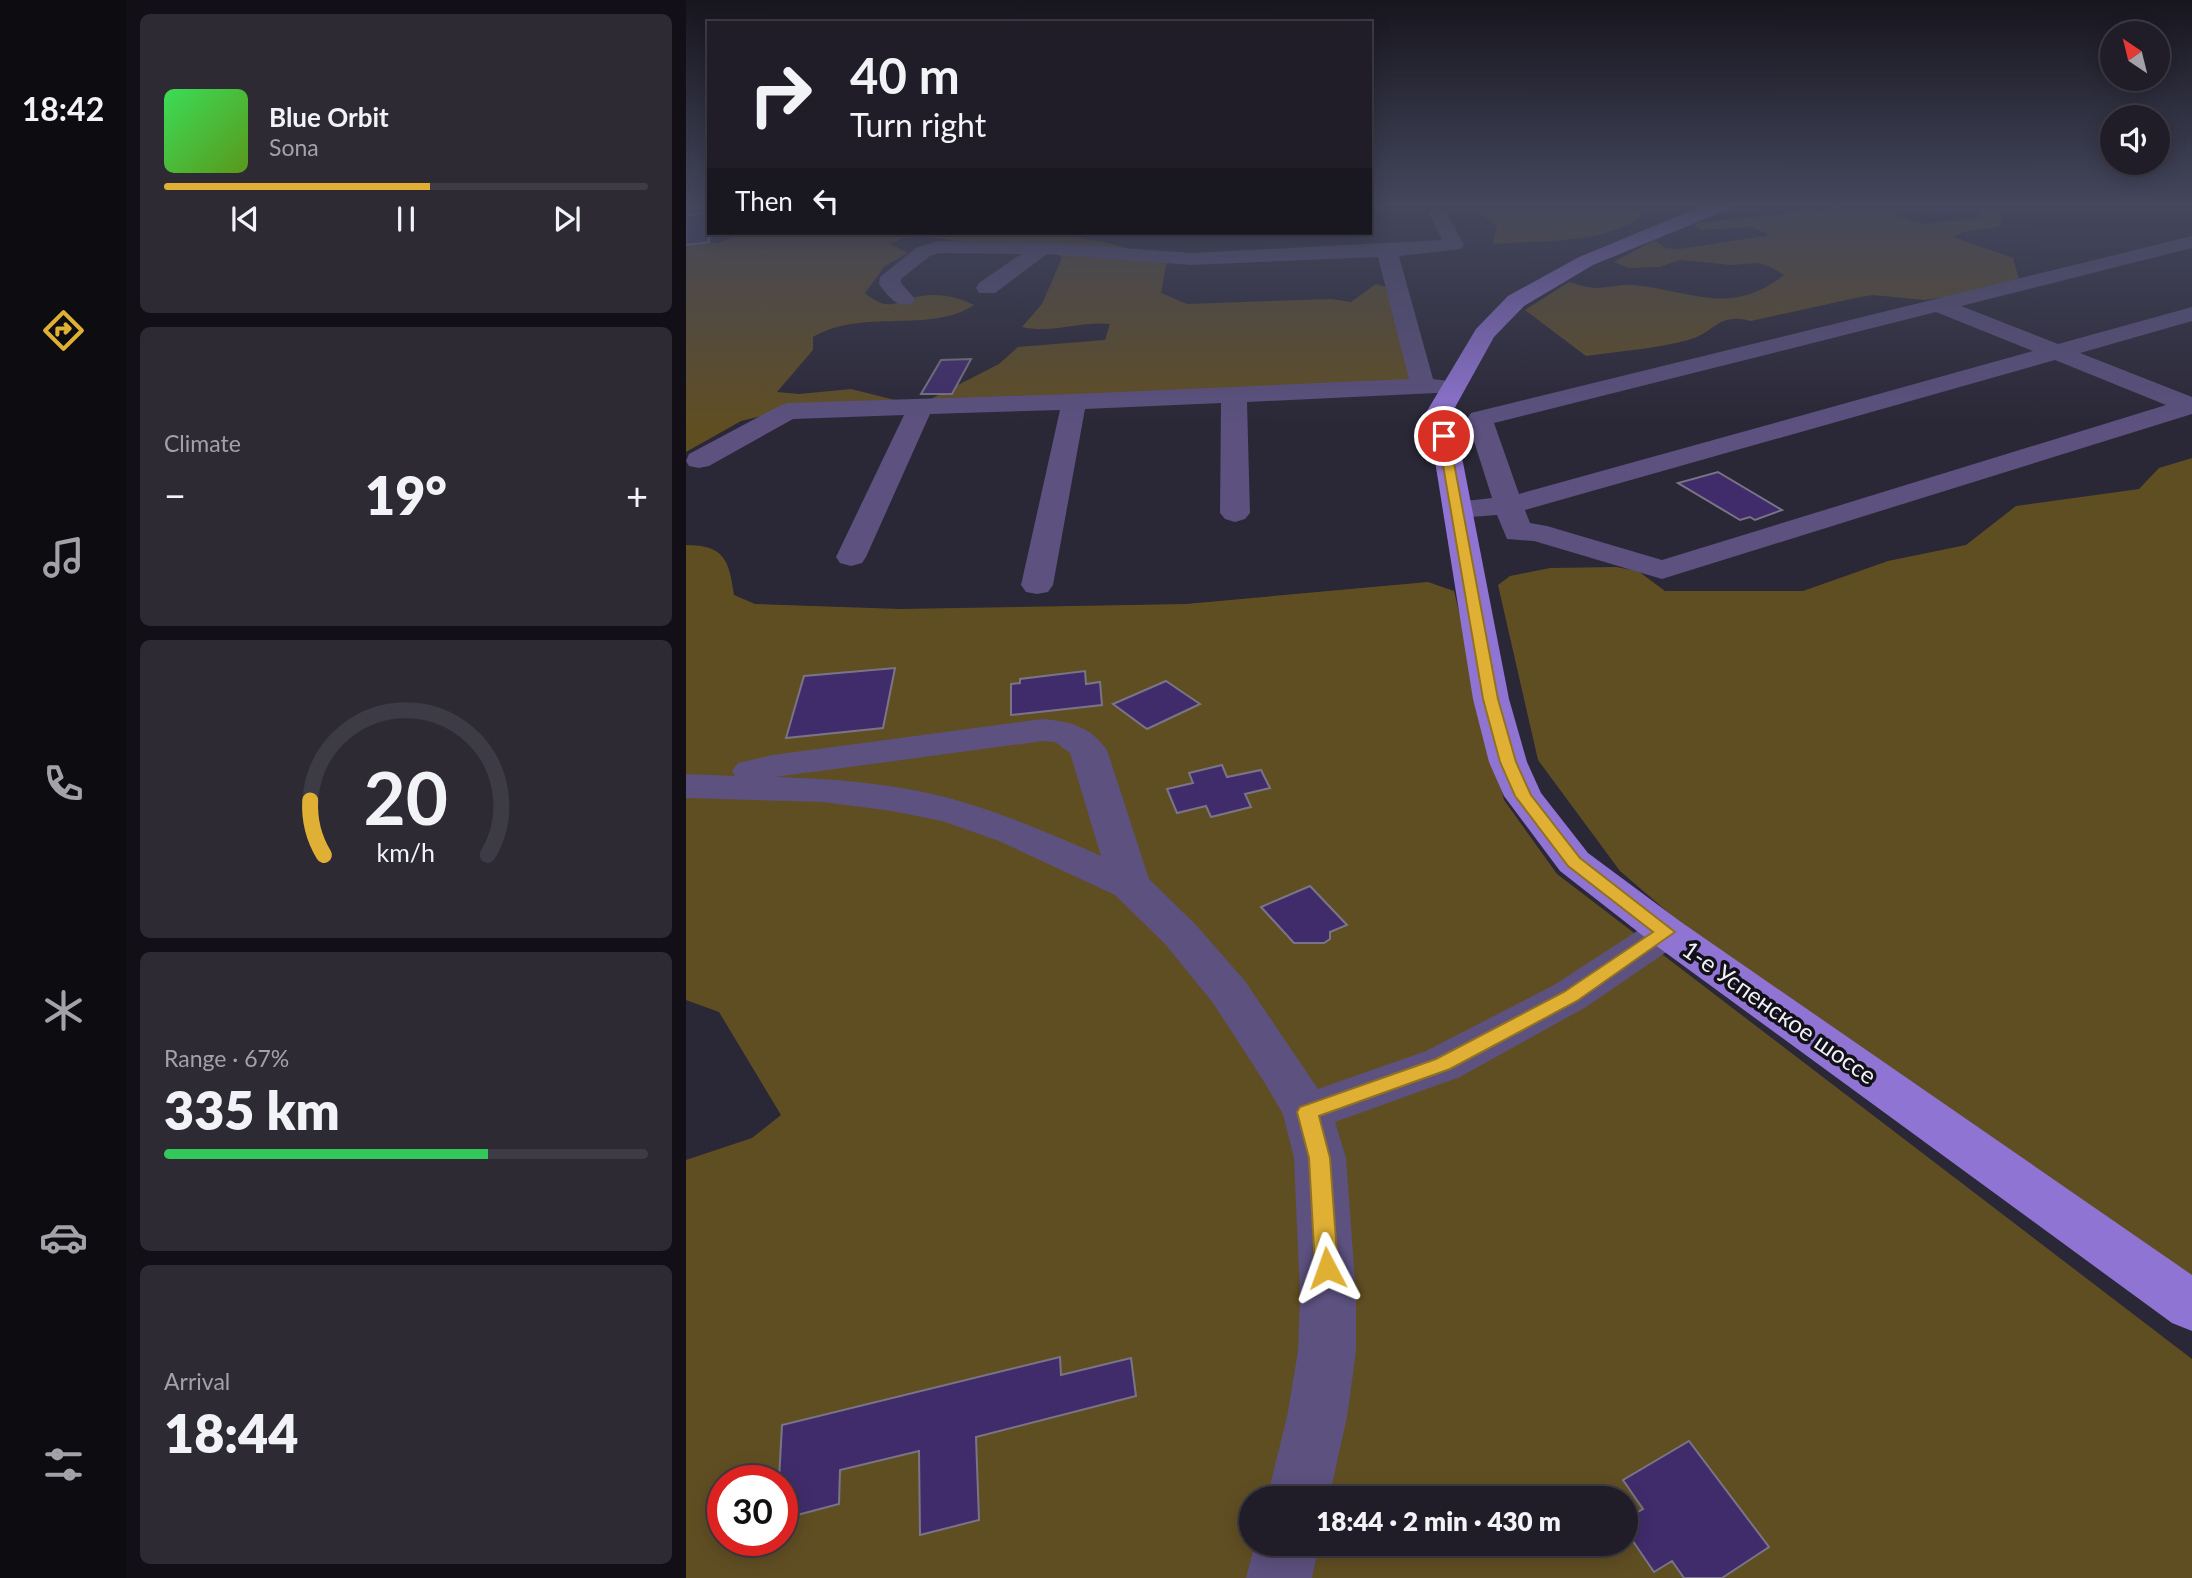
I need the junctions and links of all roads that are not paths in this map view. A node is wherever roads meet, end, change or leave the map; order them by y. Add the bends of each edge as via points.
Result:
1 (891, 279) edge
2 (1000, 279) edge
3 (1394, 279) edge
4 (1552, 279) edge
5 (2044, 279) edge
6 (987, 288) dead end
7 (904, 299) dead end
8 (1938, 305) junction
9 (2192, 314) edge
10 (2057, 352) junction
11 (1423, 386) junction
12 (1452, 387) junction
13 (1234, 395) junction
14 (1074, 402) junction
15 (2192, 405) edge
16 (920, 408) junction
17 (699, 460) dead end
18 (1507, 506) junction
19 (1457, 509) junction
20 (1235, 513) dead end
21 (851, 557) dead end
22 (1037, 585) dead end
23 (690, 786) edge
24 (1130, 885) junction
25 (1666, 932) junction
26 (1307, 1112) junction
27 (2192, 1306) edge
28 (1301, 1486) edge
29 (1284, 1556) edge
30 (1279, 1578) edge

1 - 7 street via 890,284
2 - 6 street
3 - 11 street
4 - 12 main road, 1-е Успенское шоссе via 1516,301 1484,334
5 - 8 street
8 - 10 street
8 - 18 street via 1480,419
9 - 10 street
10 - 15 street
10 - 18 street
11 - 12 street
11 - 13 street
12 - 19 main road, 1-е Успенское шоссе via 1440,411
13 - 14 street
13 - 20 street
14 - 16 street
14 - 22 street
15 - 18 street via 1662,570 1536,532 1518,533
16 - 17 street via 788,411
16 - 21 street
18 - 19 street
19 - 25 main road, 1-е Успенское шоссе via 1491,699 1508,762 1523,796 1574,862
23 - 24 street via 822,790 951,811 1013,832
23 - 24 street via 773,766 1061,731 1079,739 1088,750
24 - 26 street via 1229,992
25 - 26 street via 1570,996 1443,1064
25 - 27 main road, 1-е Успенское шоссе
26 - 28 street via 1320,1158 1328,1295 1327,1350
29 - 30 street

